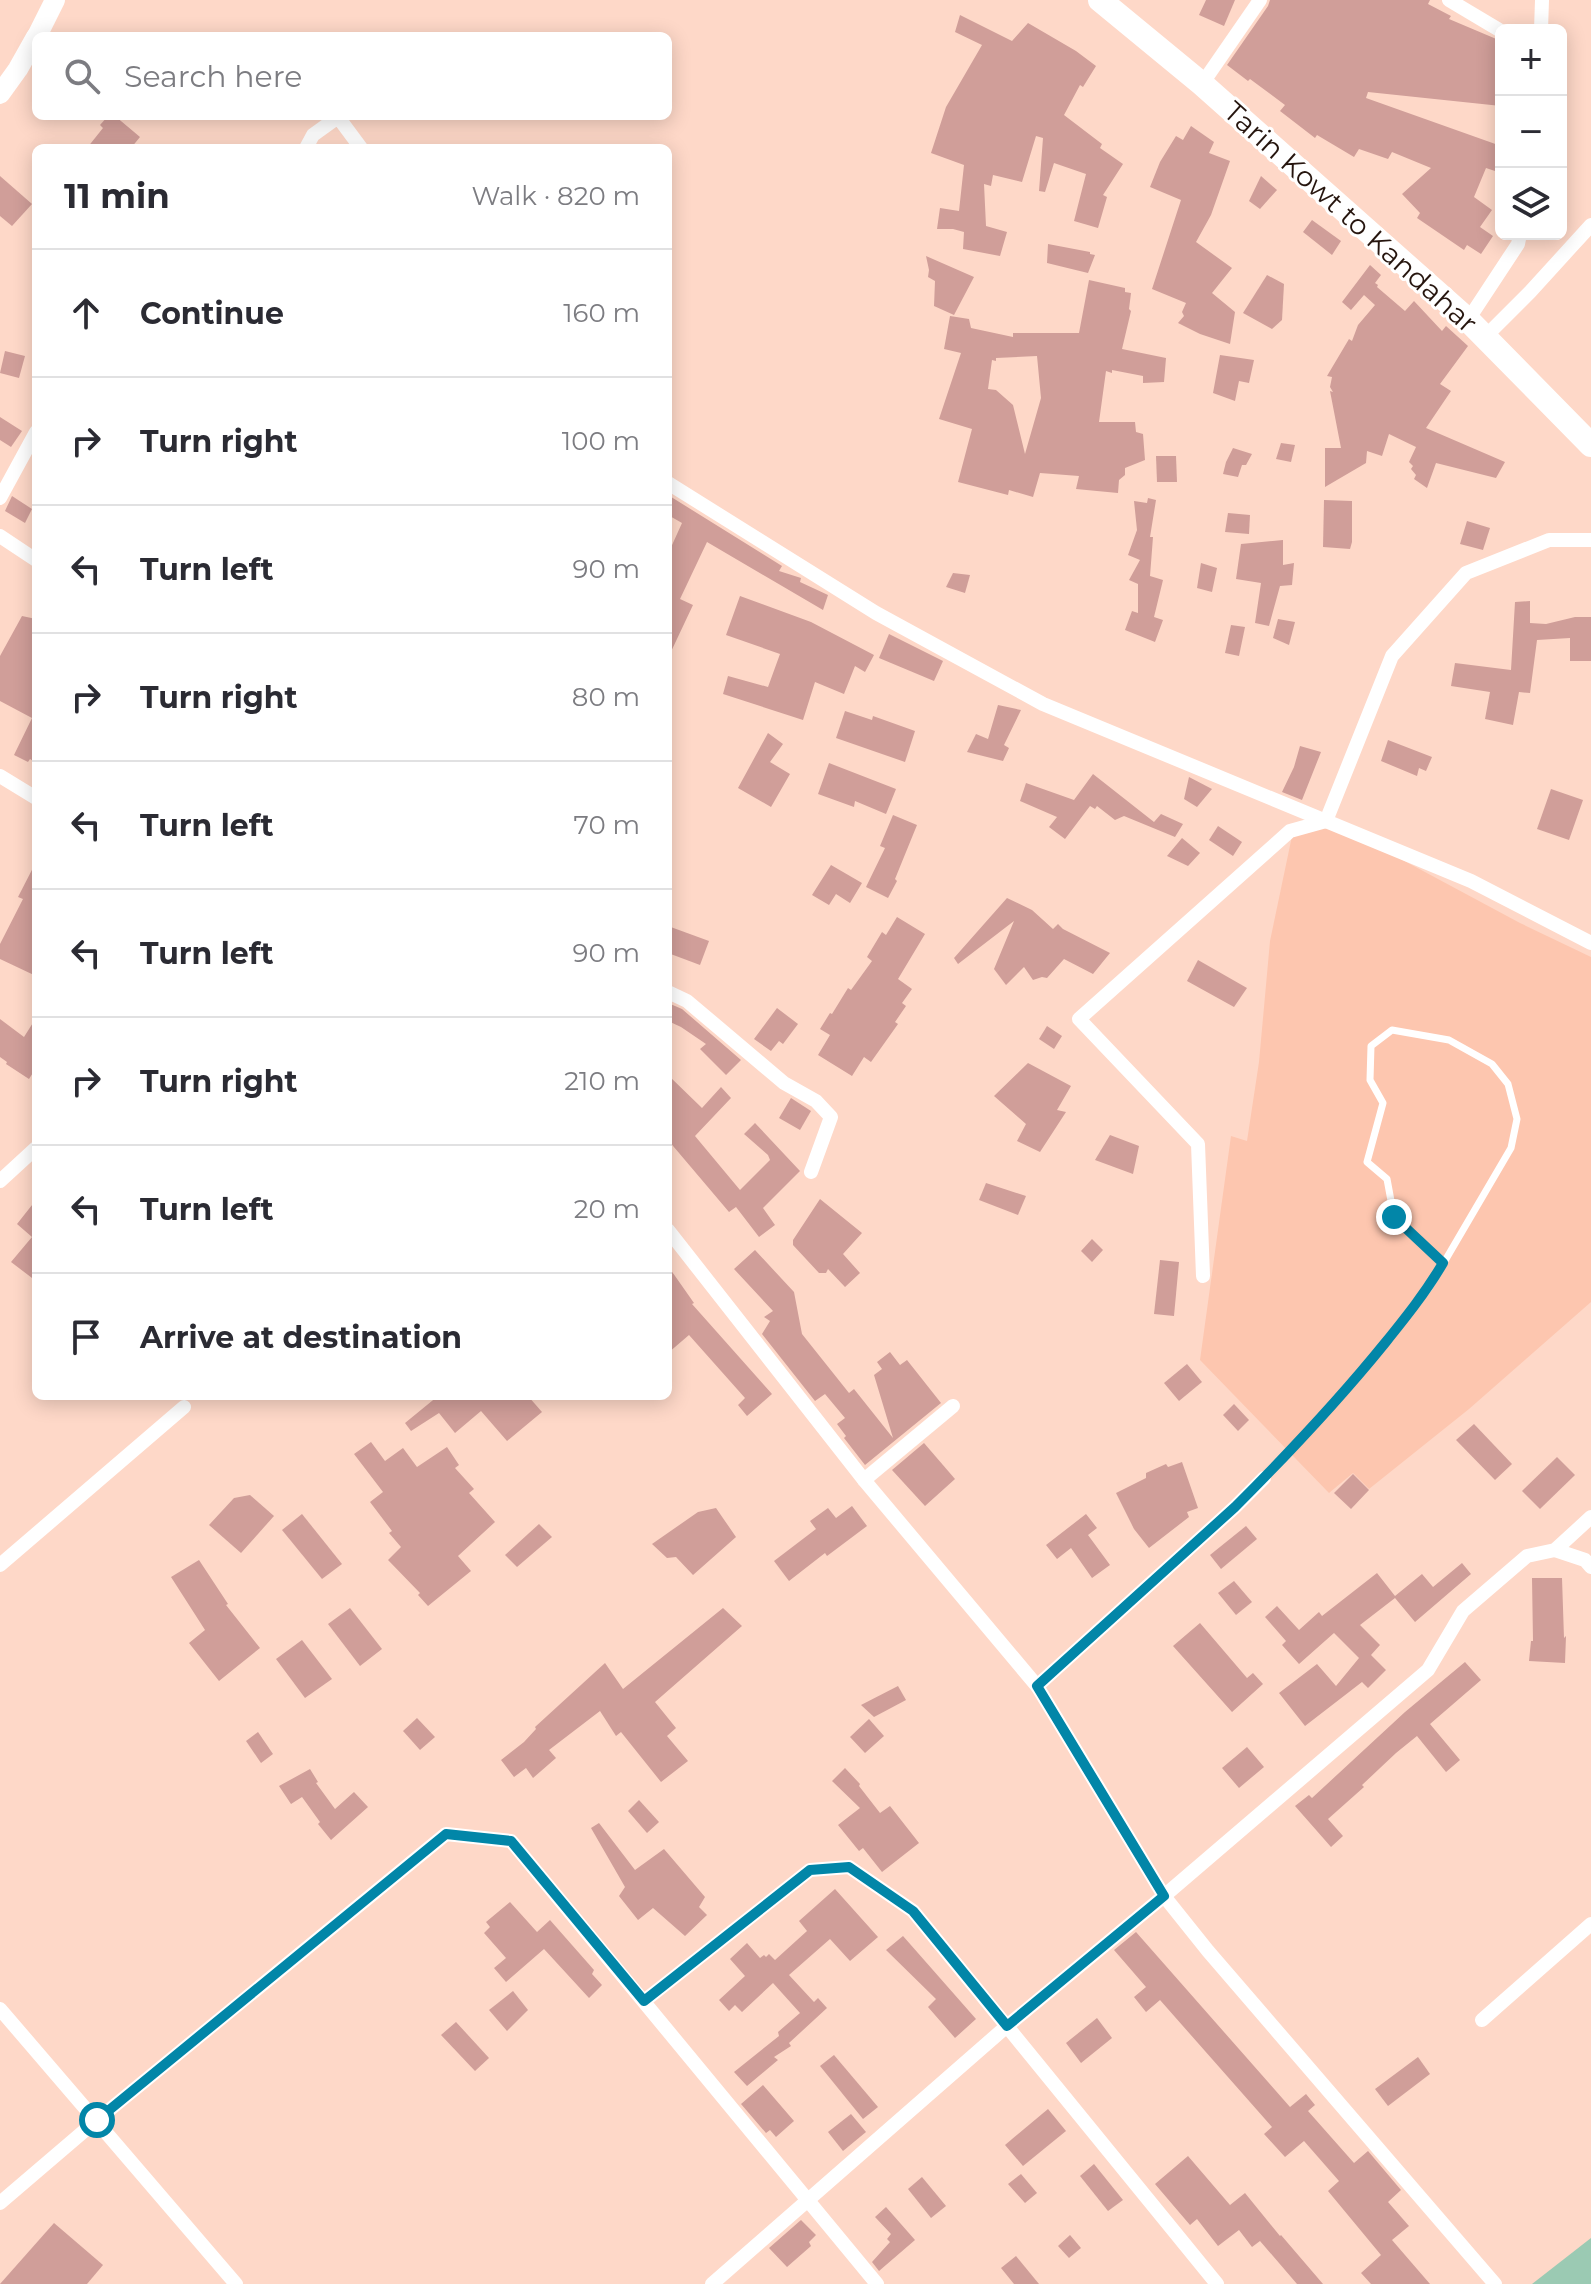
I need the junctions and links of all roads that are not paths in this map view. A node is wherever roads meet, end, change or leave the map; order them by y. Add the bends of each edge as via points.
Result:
1 (55, 0) edge
2 (1100, 0) edge
3 (1260, 0) edge
4 (1449, 0) edge
5 (1542, 0) edge
6 (1541, 24) edge
7 (1495, 27) edge
8 (39, 32) edge
9 (32, 44) edge
10 (1202, 84) junction
11 (0, 94) edge
12 (334, 120) edge
13 (340, 120) edge
14 (308, 144) edge
15 (358, 144) edge
16 (1591, 225) edge
17 (1519, 240) edge
18 (1476, 329) junction
19 (32, 439) edge
20 (1591, 445) edge
21 (672, 486) edge
22 (0, 498) edge
23 (0, 536) edge
24 (1591, 540) edge
25 (32, 557) edge
26 (0, 776) edge
27 (32, 796) edge
28 (1326, 821) junction
29 (1591, 943) edge
30 (672, 994) edge
31 (32, 1152) edge
32 (811, 1172) dead end
33 (0, 1181) edge
34 (672, 1235) edge
35 (1443, 1263) junction
36 (1203, 1276) dead end
37 (953, 1406) dead end
38 (184, 1407) dead end
39 (1264, 1478) joint
40 (864, 1480) junction
41 (1591, 1517) edge
42 (1555, 1550) junction
43 (0, 1565) edge
44 (1591, 1567) edge
45 (1037, 1686) junction
46 (1164, 1896) junction
47 (1591, 1924) edge
48 (644, 2001) junction
49 (0, 2009) edge
50 (1482, 2020) dead end
51 (1007, 2026) junction
52 (97, 2120) junction
53 (808, 2199) junction
54 (0, 2203) edge
55 (236, 2284) edge
56 (712, 2284) edge
57 (877, 2284) edge
58 (1217, 2284) edge
59 (1495, 2284) edge

1 - 8 street
2 - 10 main road, Tarin Kowt to Kandahar
3 - 10 street
4 - 7 street
5 - 6 street
9 - 11 street
10 - 18 main road, Tarin Kowt to Kandahar
12 - 14 street
13 - 15 street
16 - 18 street via 1530,292
17 - 18 street
18 - 20 main road, Tarin Kowt to Kandahar
19 - 22 street
21 - 28 street via 876,613 1043,704
23 - 25 street
24 - 28 street via 1549,540 1466,573 1392,656
26 - 27 street
28 - 29 street via 1471,881
28 - 36 street via 1290,831 1079,1019 1198,1144
30 - 32 street via 831,1117
31 - 33 street
34 - 40 street
35 - 35 lane via 1511,1148 1517,1119 1508,1084 1492,1064 1449,1040 1392,1030 1371,1046 1370,1080 1383,1103 1367,1162 1387,1179 1394,1217
35 - 39 lane via 1345,1392
37 - 40 street
38 - 43 street
39 - 45 street
40 - 45 street
41 - 42 street
42 - 44 street
42 - 46 street via 1527,1556 1463,1611 1428,1670
45 - 46 street
46 - 51 street
46 - 59 street
47 - 50 street
48 - 51 street via 810,1870 849,1867 913,1911
48 - 52 street via 511,1841 446,1834
48 - 53 street
49 - 52 street
51 - 53 street
51 - 58 street
52 - 54 street
52 - 55 street
53 - 56 street
53 - 57 street

